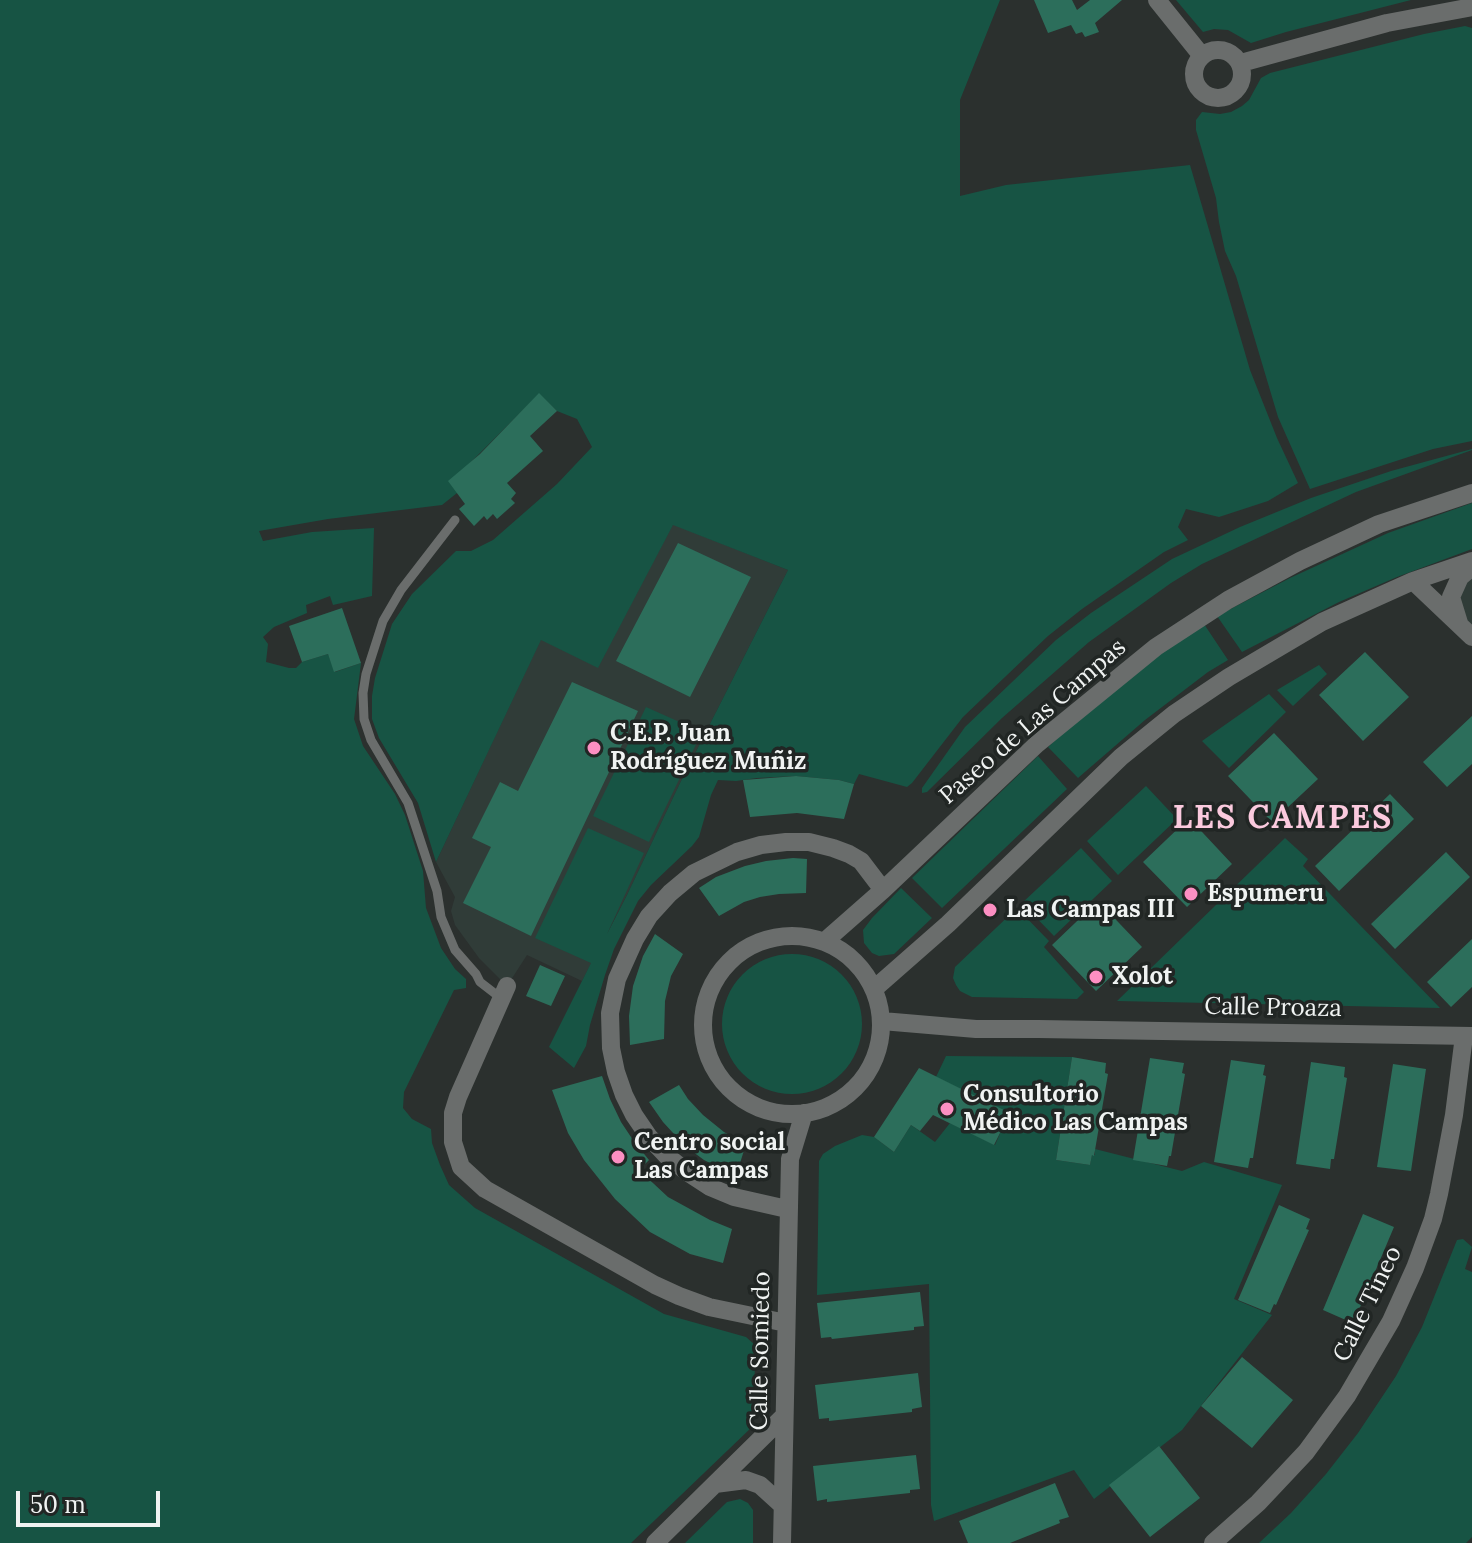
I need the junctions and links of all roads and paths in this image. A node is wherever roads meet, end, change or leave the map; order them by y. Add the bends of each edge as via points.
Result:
1 (1157, 0) edge
2 (1472, 7) edge
3 (1202, 56) junction
4 (1241, 63) junction
5 (1472, 493) edge
6 (455, 520) dead end
7 (1472, 564) edge
8 (1413, 581) junction
9 (1466, 631) edge
10 (883, 890) junction
11 (825, 941) junction
12 (874, 989) junction
13 (504, 992) joint
14 (882, 1021) junction
15 (1469, 1033) edge
16 (804, 1113) junction
17 (779, 1114) junction
18 (790, 1159) junction
19 (787, 1209) junction
20 (786, 1323) junction
21 (784, 1416) junction
22 (715, 1484) junction
23 (782, 1505) junction
24 (655, 1543) edge
25 (782, 1543) edge
26 (1213, 1543) edge

1 - 3 street
2 - 4 street via 1387,23
3 - 4 street via 1218,49
3 - 4 street via 1194,79 1211,98 1226,98 1239,88
5 - 10 street, Paseo de Las Campas via 1379,524 1300,561 1156,647 1037,744
6 - 13 lane via 383,621 366,674 364,719 408,803 455,950 480,982
7 - 8 street
7 - 9 street via 1451,597
8 - 9 street
8 - 12 street via 1322,622 1174,714 1121,757
10 - 11 street, Paseo de Las Campas
10 - 19 street via 861,861 833,848 786,842 737,852 694,873 670,893 649,916 617,979 610,1013 611,1048 624,1095 649,1137 710,1187
11 - 12 street via 856,962
11 - 17 street via 796,936 757,942 724,966 705,1003 705,1043 715,1070 750,1104
12 - 14 street
13 - 20 street via 453,1113 453,1142 461,1167 485,1189 655,1285 709,1307
14 - 15 street, Calle Proaza via 976,1029
14 - 16 street via 873,1063 857,1089
15 - 26 street, Calle Tineo via 1439,1194 1391,1321 1306,1452
16 - 17 street
16 - 18 street, Calle Somiedo
17 - 18 street, Calle Somiedo
18 - 19 street, Calle Somiedo
19 - 20 street, Calle Somiedo
20 - 21 street, Calle Somiedo
21 - 22 street
21 - 23 street, Calle Somiedo
22 - 23 street via 746,1480
22 - 24 street
23 - 25 street, Calle Somiedo

